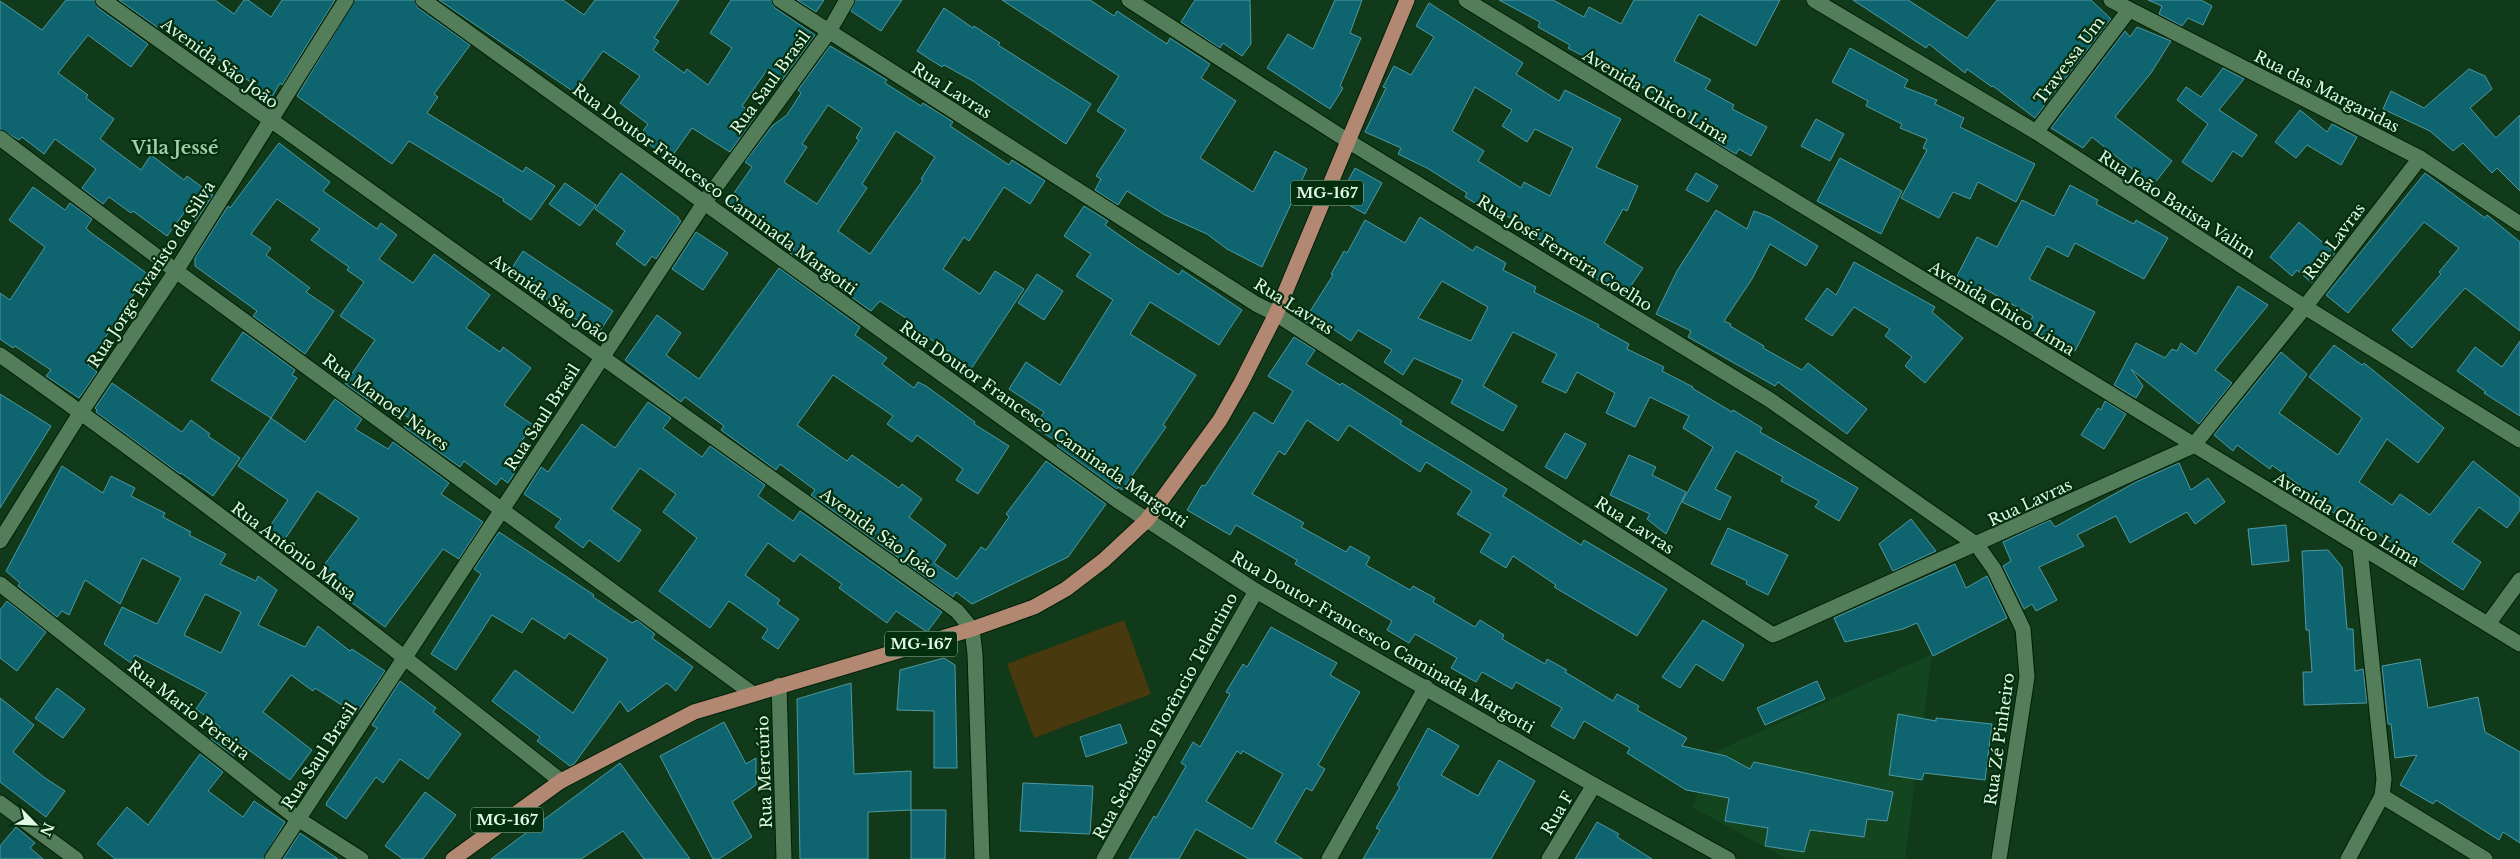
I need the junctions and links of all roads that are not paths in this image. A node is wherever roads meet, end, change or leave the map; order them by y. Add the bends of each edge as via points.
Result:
1 (103, 0) edge
2 (346, 0) edge
3 (423, 0) edge
4 (780, 0) edge
5 (847, 0) edge
6 (1128, 0) edge
7 (1407, 0) edge
8 (1466, 0) edge
9 (1814, 0) edge
10 (2112, 0) edge
11 (2130, 10) junction
12 (828, 33) junction
13 (271, 122) junction
14 (2036, 132) junction
15 (0, 138) edge
16 (1348, 142) junction
17 (2420, 158) junction
18 (704, 203) junction
19 (2520, 224) edge
20 (176, 271) junction
21 (2305, 308) junction
22 (1276, 314) junction
23 (0, 355) edge
24 (603, 356) junction
25 (81, 412) junction
26 (2520, 440) edge
27 (2193, 446) junction
28 (503, 508) junction
29 (1147, 520) junction
30 (0, 541) edge
31 (1977, 545) junction
32 (2360, 548) junction
33 (2520, 580) edge
34 (0, 584) edge
35 (1256, 590) junction
36 (2488, 624) junction
37 (972, 629) junction
38 (2520, 644) edge
39 (405, 657) junction
40 (779, 685) junction
41 (1426, 687) junction
42 (753, 694) junction
43 (562, 781) junction
44 (1594, 785) junction
45 (2382, 796) junction
46 (0, 803) edge
47 (298, 818) junction
48 (76, 859) edge
49 (272, 859) edge
50 (361, 859) edge
51 (453, 859) edge
52 (784, 859) edge
53 (982, 859) edge
54 (1104, 859) edge
55 (1329, 859) edge
56 (1550, 859) edge
57 (1728, 859) edge
58 (2000, 859) edge
59 (2348, 859) edge
60 (2485, 859) edge

1 - 13 street, Avenida São João
2 - 13 street, Rua Jorge Evaristo da Silva
3 - 18 street, Rua Doutor Francesco Caminada Margotti
4 - 12 street, Rua Lavras
5 - 12 street, Rua Saul Brasil
6 - 16 street, Rua José Ferreira Coelho
7 - 16 main road, MG-167
8 - 27 street, Avenida Chico Lima
9 - 14 street, Rua João Batista Valim
10 - 11 street, Rua das Margaridas
11 - 14 street, Travessa Um
11 - 17 street, Rua das Margaridas
12 - 18 street, Rua Saul Brasil
12 - 22 street, Rua Lavras
13 - 20 street, Rua Jorge Evaristo da Silva
13 - 24 street, Avenida São João
14 - 21 street, Rua João Batista Valim
15 - 20 street, Rua Manoel Naves
16 - 22 main road, MG-167
16 - 31 street, Rua José Ferreira Coelho via 1770,400
17 - 19 street, Rua das Margaridas
17 - 21 street, Rua Lavras
18 - 24 street, Rua Saul Brasil
18 - 29 street, Rua Doutor Francesco Caminada Margotti
20 - 25 street, Rua Jorge Evaristo da Silva
20 - 28 street, Rua Manoel Naves
21 - 26 street, Rua João Batista Valim
21 - 27 street, Rua Lavras
22 - 29 main road, MG-167 via 1220,420
22 - 31 street, Rua Lavras via 1773,635
23 - 25 street, Rua Antônio Musa
24 - 28 street, Rua Saul Brasil
24 - 37 street, Avenida São João via 957,610
25 - 30 street, Rua Jorge Evaristo da Silva
25 - 39 street, Rua Antônio Musa
27 - 31 street, Rua Lavras
27 - 32 street, Avenida Chico Lima
28 - 39 street, Rua Saul Brasil
28 - 42 street, Rua Manoel Naves
29 - 35 street, Rua Doutor Francesco Caminada Margotti
29 - 37 main road, MG-167 via 1104,560 1066,589 1034,607
31 - 58 street, Rua Zé Pinheiro via 1994,569 2023,629 2027,676
32 - 36 street, Avenida Chico Lima
32 - 45 street via 2384,779
33 - 36 street
34 - 47 street, Rua Mario Pereira
35 - 41 street, Rua Doutor Francesco Caminada Margotti
35 - 54 street, Rua Sebastião Florêncio Telentino
36 - 38 street, Avenida Chico Lima
37 - 40 main road, MG-167
37 - 53 street
39 - 43 street, Rua Antônio Musa
39 - 47 street, Rua Saul Brasil
40 - 42 main road, MG-167
40 - 52 street, Rua Mercúrio
41 - 44 street, Rua Doutor Francesco Caminada Margotti
41 - 55 street
42 - 43 main road, MG-167 via 694,712
43 - 51 main road, MG-167
44 - 56 street, Rua F
44 - 57 street, Rua Doutor Francesco Caminada Margotti
45 - 59 street
45 - 60 street
46 - 48 street
47 - 49 street, Rua Saul Brasil
47 - 50 street, Rua Mario Pereira

